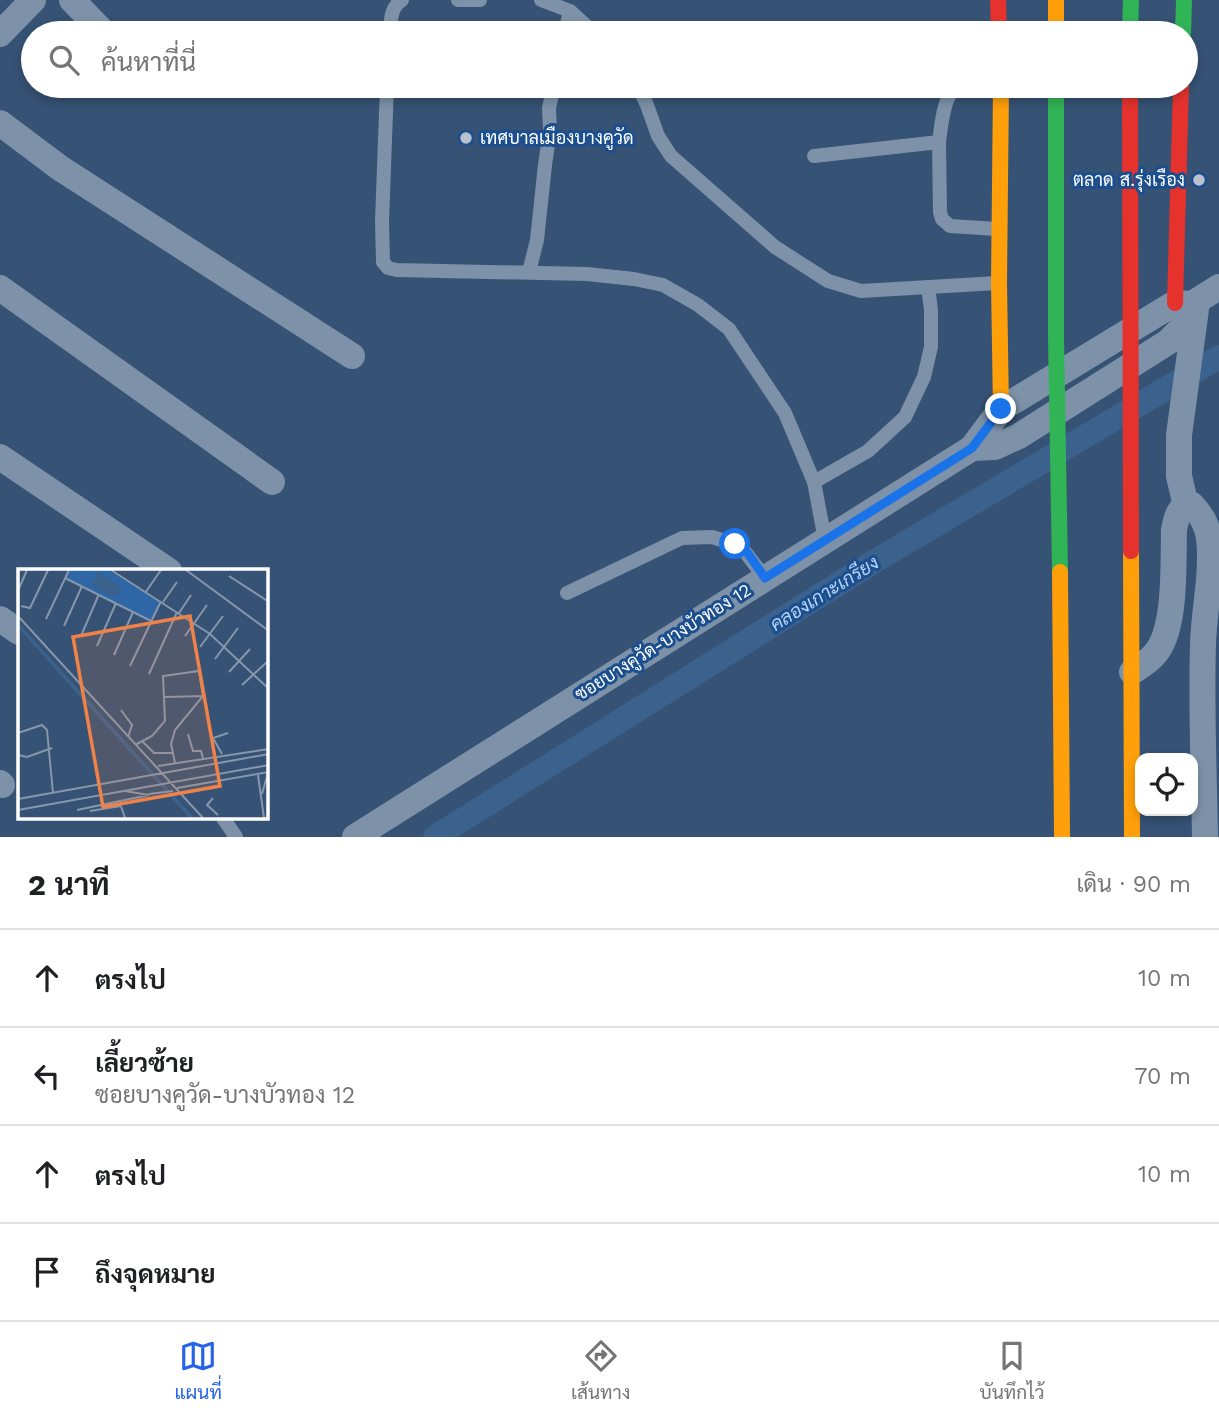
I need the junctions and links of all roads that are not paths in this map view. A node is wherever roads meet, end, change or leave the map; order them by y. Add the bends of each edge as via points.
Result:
1 (33, 0) edge
2 (72, 0) edge
3 (402, 0) edge
4 (458, 0) edge
5 (480, 0) edge
6 (541, 0) edge
7 (998, 0) edge
8 (1056, 0) edge
9 (1130, 0) edge
10 (1184, 0) edge
11 (570, 11) junction
12 (92, 21) edge
13 (391, 21) edge
14 (568, 21) edge
15 (581, 21) edge
16 (999, 21) edge
17 (1056, 21) edge
18 (1130, 21) edge
19 (1183, 21) edge
20 (0, 34) edge
21 (387, 98) edge
22 (552, 98) edge
23 (644, 98) edge
24 (947, 98) edge
25 (1000, 98) edge
26 (1056, 98) edge
27 (1130, 98) edge
28 (1182, 98) edge
29 (0, 123) edge
30 (939, 142) junction
31 (814, 156) dead end
32 (999, 229) junction
33 (529, 272) junction
34 (999, 283) junction
35 (928, 287) junction
36 (0, 288) edge
37 (1196, 298) edge
38 (352, 356) dead end
39 (1001, 409) junction
40 (972, 448) junction
41 (0, 457) edge
42 (272, 482) dead end
43 (814, 482) junction
44 (1186, 506) junction
45 (825, 540) junction
46 (166, 569) edge
47 (765, 578) junction
48 (567, 593) dead end
49 (0, 619) edge
50 (18, 631) edge
51 (1132, 673) junction
52 (224, 820) edge
53 (236, 837) edge
54 (355, 837) edge
55 (1062, 837) edge
56 (1132, 837) edge
57 (1205, 837) edge

1 - 20 street
2 - 12 street
3 - 13 lane
4 - 5 lane
6 - 11 lane
7 - 16 main road
8 - 17 main road
9 - 18 main road
10 - 19 main road
11 - 14 lane
11 - 15 lane
21 - 33 lane via 383,262 397,270
22 - 33 lane via 537,240
23 - 35 lane via 671,156 775,247 828,281 861,291
24 - 30 lane
25 - 32 main road
26 - 55 main road
27 - 51 main road
28 - 37 main road
29 - 38 street via 60,168
30 - 31 lane
30 - 32 lane via 942,219 950,226
32 - 34 main road
33 - 43 lane via 634,278 663,285 698,305 729,329 785,413
34 - 35 lane
34 - 39 main road
35 - 43 lane via 931,347 924,377 905,417 868,451
36 - 42 street
37 - 39 street
37 - 40 street via 1183,327 1168,342 1019,436 995,447
37 - 44 street via 1179,435 1179,476
39 - 40 street
40 - 45 street, ซอยบางคูวัด-บางบัวทอง 12
41 - 46 street
43 - 45 lane
44 - 51 street via 1176,516 1169,622 1154,655
44 - 57 street via 1192,505 1205,520 1210,549 1203,643
45 - 47 street, ซอยบางคูวัด-บางบัวทอง 12
47 - 48 lane via 747,552 735,544 712,537 682,538
47 - 54 street, ซอยบางคูวัด-บางบัวทอง 12
49 - 50 street
51 - 56 main road
52 - 53 lane

